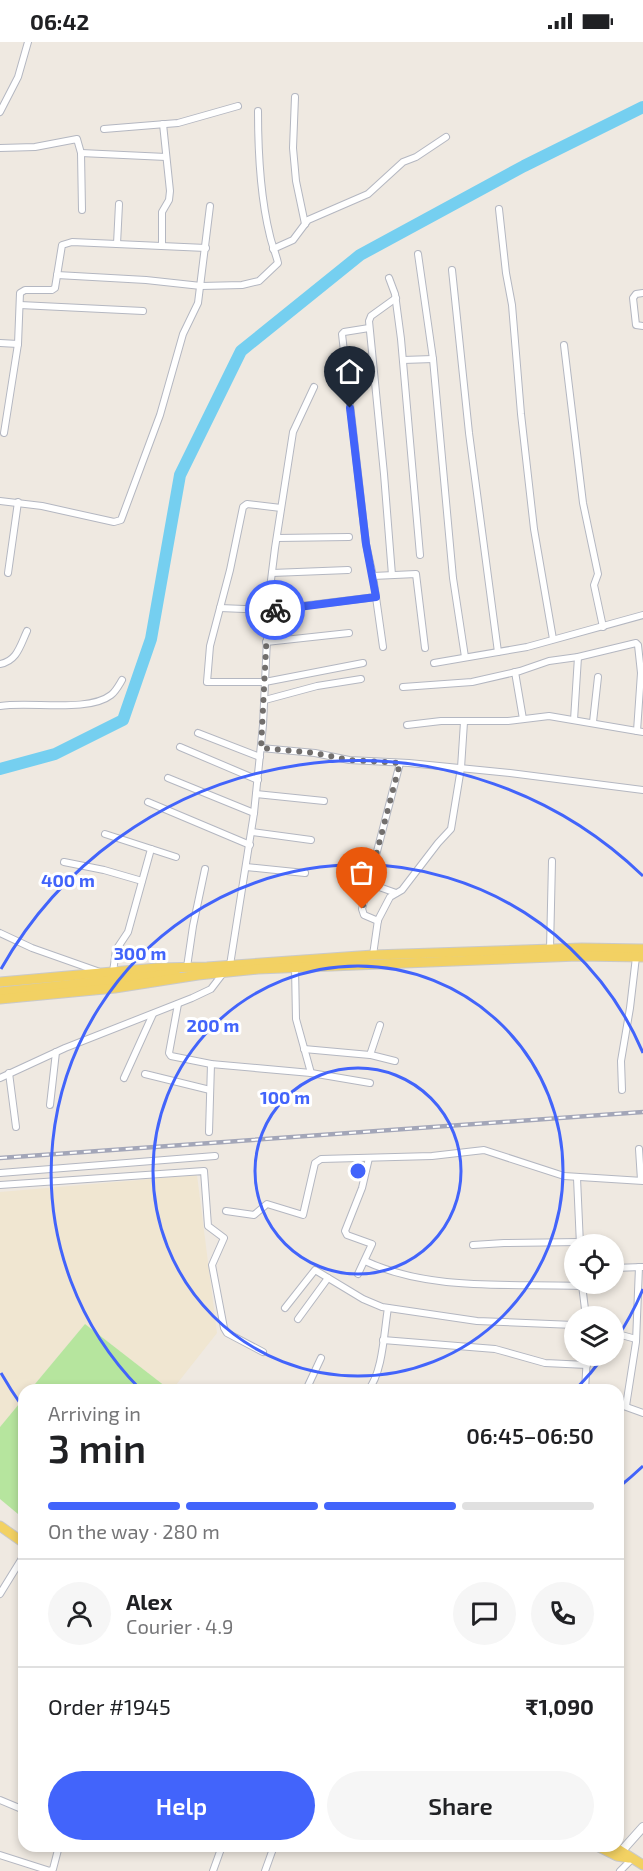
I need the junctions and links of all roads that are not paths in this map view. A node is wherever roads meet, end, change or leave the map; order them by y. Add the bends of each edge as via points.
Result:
1 (28, 42) edge
2 (295, 97) dead end
3 (238, 106) dead end
4 (258, 111) dead end
5 (0, 112) edge
6 (163, 124) junction
7 (104, 129) dead end
8 (446, 137) dead end
9 (0, 148) edge
10 (81, 153) junction
11 (166, 157) junction
12 (119, 204) dead end
13 (210, 206) dead end
14 (499, 209) dead end
15 (82, 210) dead end
16 (305, 224) junction
17 (117, 244) junction
18 (162, 246) junction
19 (206, 248) junction
20 (273, 249) junction
21 (418, 254) dead end
22 (452, 270) dead end
23 (57, 275) junction
24 (389, 278) dead end
25 (201, 286) junction
26 (643, 293) edge
27 (396, 298) junction
28 (20, 305) junction
29 (143, 311) dead end
30 (643, 326) edge
31 (369, 328) junction
32 (0, 343) edge
33 (18, 344) junction
34 (564, 345) dead end
35 (433, 359) junction
36 (403, 360) junction
37 (314, 387) dead end
38 (4, 433) dead end
39 (0, 501) edge
40 (18, 502) junction
41 (281, 508) junction
42 (349, 537) dead end
43 (277, 538) junction
44 (420, 555) dead end
45 (348, 570) dead end
46 (8, 573) dead end
47 (272, 573) junction
48 (392, 575) junction
49 (373, 576) junction
50 (376, 597) junction
51 (220, 608) junction
52 (268, 610) junction
53 (643, 615) edge
54 (603, 627) junction
55 (27, 631) dead end
56 (349, 633) dead end
57 (553, 639) junction
58 (266, 642) junction
59 (383, 647) dead end
60 (425, 648) dead end
61 (498, 652) junction
62 (465, 657) junction
63 (578, 657) junction
64 (363, 663) dead end
65 (434, 663) dead end
66 (0, 664) edge
67 (515, 672) junction
68 (598, 677) dead end
69 (361, 679) dead end
70 (122, 680) dead end
71 (265, 682) junction
72 (403, 687) dead end
73 (265, 700) junction
74 (0, 706) edge
75 (523, 719) junction
76 (574, 720) junction
77 (464, 722) junction
78 (593, 722) junction
79 (407, 725) dead end
80 (640, 731) edge
81 (198, 733) dead end
82 (180, 747) dead end
83 (261, 748) junction
84 (260, 757) junction
85 (400, 763) junction
86 (461, 768) junction
87 (168, 778) dead end
88 (258, 780) junction
89 (643, 790) edge
90 (256, 794) junction
91 (324, 801) dead end
92 (148, 802) dead end
93 (254, 813) junction
94 (252, 832) junction
95 (105, 834) dead end
96 (310, 840) dead end
97 (250, 845) junction
98 (151, 849) junction
99 (176, 857) dead end
100 (552, 861) dead end
101 (64, 862) dead end
102 (246, 867) junction
103 (205, 869) dead end
104 (305, 873) dead end
105 (142, 881) junction
106 (368, 883) junction
107 (396, 893) junction
108 (378, 921) junction
109 (0, 933) edge
110 (550, 949) junction
111 (643, 949) edge
112 (373, 955) junction
113 (639, 957) edge
114 (184, 967) junction
115 (295, 968) junction
116 (227, 969) junction
117 (113, 972) junction
118 (101, 973) junction
119 (171, 974) junction
120 (182, 978) junction
121 (0, 982) edge
122 (0, 992) edge
123 (0, 999) edge
124 (178, 1004) junction
125 (153, 1014) junction
126 (380, 1025) dead end
127 (304, 1049) junction
128 (56, 1052) junction
129 (370, 1055) junction
130 (395, 1061) dead end
131 (211, 1064) junction
132 (9, 1073) junction
133 (311, 1073) junction
134 (145, 1074) dead end
135 (0, 1078) edge
136 (124, 1078) dead end
137 (370, 1083) dead end
138 (210, 1090) junction
139 (622, 1090) dead end
140 (50, 1105) dead end
141 (16, 1127) dead end
142 (209, 1132) dead end
143 (639, 1149) dead end
144 (215, 1156) dead end
145 (369, 1158) junction
146 (0, 1173) edge
147 (577, 1178) junction
148 (642, 1181) edge
149 (0, 1185) edge
150 (226, 1211) dead end
151 (580, 1234) edge
152 (564, 1244) edge
153 (473, 1245) dead end
154 (365, 1261) junction
155 (641, 1267) edge
156 (624, 1268) edge
157 (358, 1274) dead end
158 (328, 1278) junction
159 (564, 1284) edge
160 (285, 1308) dead end
161 (388, 1308) junction
162 (298, 1318) dead end
163 (564, 1325) edge
164 (624, 1336) edge
165 (636, 1339) junction
166 (383, 1340) junction
167 (263, 1352) dead end
168 (321, 1358) dead end
169 (564, 1364) edge
170 (587, 1366) edge
171 (309, 1384) edge
172 (372, 1384) edge
173 (585, 1384) edge
174 (626, 1406) joint
175 (643, 1413) edge
176 (1, 1527) edge
177 (18, 1539) edge
178 (18, 1565) edge
179 (0, 1594) edge
180 (0, 1800) edge
181 (18, 1808) edge
182 (643, 1827) edge
183 (624, 1845) edge
184 (57, 1852) edge
185 (220, 1852) edge
186 (272, 1852) edge
187 (619, 1852) edge
188 (0, 1855) edge
189 (631, 1858) junction
190 (643, 1865) edge
191 (213, 1871) edge
192 (265, 1871) edge
193 (620, 1871) edge

1 - 5 street via 18,77
2 - 16 street via 294,156
3 - 6 street
4 - 20 street via 260,170
6 - 7 street
6 - 11 street
8 - 16 street via 403,162 368,194
9 - 10 street via 35,147 74,138 80,142
10 - 11 street
10 - 15 street
11 - 18 street via 170,196 162,212
12 - 17 street
13 - 19 street
14 - 57 street via 534,529
16 - 20 street via 293,240
17 - 18 street
17 - 23 street via 64,244
18 - 19 street
19 - 25 street
20 - 25 street via 278,264 259,281
21 - 35 street
22 - 61 street
23 - 25 street
23 - 28 street via 54,289 22,290
24 - 27 street
25 - 40 street via 121,520 114,522
26 - 30 street via 633,297 636,325
27 - 31 street via 370,318
27 - 36 street
28 - 29 street
28 - 33 street
31 - 48 street
31 - 49 street via 342,334 364,532
32 - 33 street
33 - 38 street
34 - 54 street via 583,503 598,574 594,585
35 - 36 street
35 - 62 street via 453,579
36 - 44 street
37 - 41 street via 293,432
39 - 40 street
40 - 46 street
41 - 43 street
41 - 51 street via 243,506
42 - 43 street
43 - 47 street
45 - 47 street
47 - 52 street
48 - 49 street
48 - 60 street via 416,574
49 - 50 street
50 - 52 street
50 - 59 street
51 - 52 street
51 - 71 street via 210,646 207,682
52 - 58 street
53 - 54 street
54 - 57 street
55 - 66 street via 16,656
56 - 58 street
57 - 61 street
58 - 71 street
61 - 62 street
62 - 65 street
63 - 67 street
63 - 76 street
63 - 80 street via 637,643
64 - 71 street
67 - 72 street via 464,684
67 - 75 street
68 - 78 street
69 - 73 street
70 - 74 street via 111,695 89,703
71 - 73 street
73 - 83 street
75 - 76 street via 542,716
75 - 77 street
76 - 78 street
77 - 79 street
77 - 86 street
78 - 80 street
81 - 84 street
82 - 88 street
83 - 84 street
83 - 85 street
84 - 88 street
85 - 86 street
85 - 106 street
86 - 89 street
86 - 107 street via 452,829
87 - 93 street
88 - 90 street
90 - 91 street
90 - 93 street
92 - 97 street
93 - 94 street
94 - 96 street
94 - 97 street
95 - 98 street
97 - 102 street
98 - 99 street
98 - 105 street
100 - 110 street
101 - 105 street
102 - 104 street
102 - 116 street
103 - 114 street
105 - 117 street via 128,932 116,950
106 - 107 street
106 - 108 street via 362,913
107 - 108 street
108 - 112 street
109 - 118 street
110 - 111 main road
110 - 112 main road
112 - 116 main road
113 - 115 main road
113 - 139 street via 621,1061
114 - 116 main road
114 - 117 main road
114 - 119 main road
115 - 116 main road
115 - 127 street via 296,1018
116 - 120 main road
116 - 124 street via 211,989
117 - 118 main road
118 - 121 main road
119 - 120 main road
119 - 122 main road
120 - 123 main road
124 - 125 street
124 - 131 street via 169,1054
125 - 128 street
125 - 136 street
126 - 129 street
127 - 129 street
127 - 133 street
128 - 132 street
128 - 140 street
129 - 130 street
131 - 133 street
131 - 138 street
132 - 135 street
132 - 141 street
133 - 137 street
134 - 138 street
138 - 142 street
143 - 148 street
144 - 146 street
145 - 147 street via 484,1150 552,1174
145 - 150 street via 317,1160 303,1215 267,1204 254,1215
145 - 154 street via 345,1231 372,1243
147 - 148 street
147 - 151 street
149 - 167 street via 204,1171 208,1226 224,1238 212,1264 224,1328
152 - 153 street
154 - 157 street
154 - 159 street via 402,1275 437,1280
155 - 156 street
155 - 165 street
158 - 160 street via 313,1272
158 - 161 street via 363,1299
158 - 162 street
161 - 163 street via 477,1321
161 - 166 street
164 - 165 street
165 - 174 street
166 - 169 street via 495,1349 545,1363
166 - 172 street
168 - 171 street
170 - 173 street
174 - 175 street
176 - 177 main road
178 - 179 street
180 - 181 street
182 - 183 street
184 - 188 street via 50,1871
185 - 191 street
186 - 192 street
187 - 189 main road
189 - 190 main road
189 - 193 street

